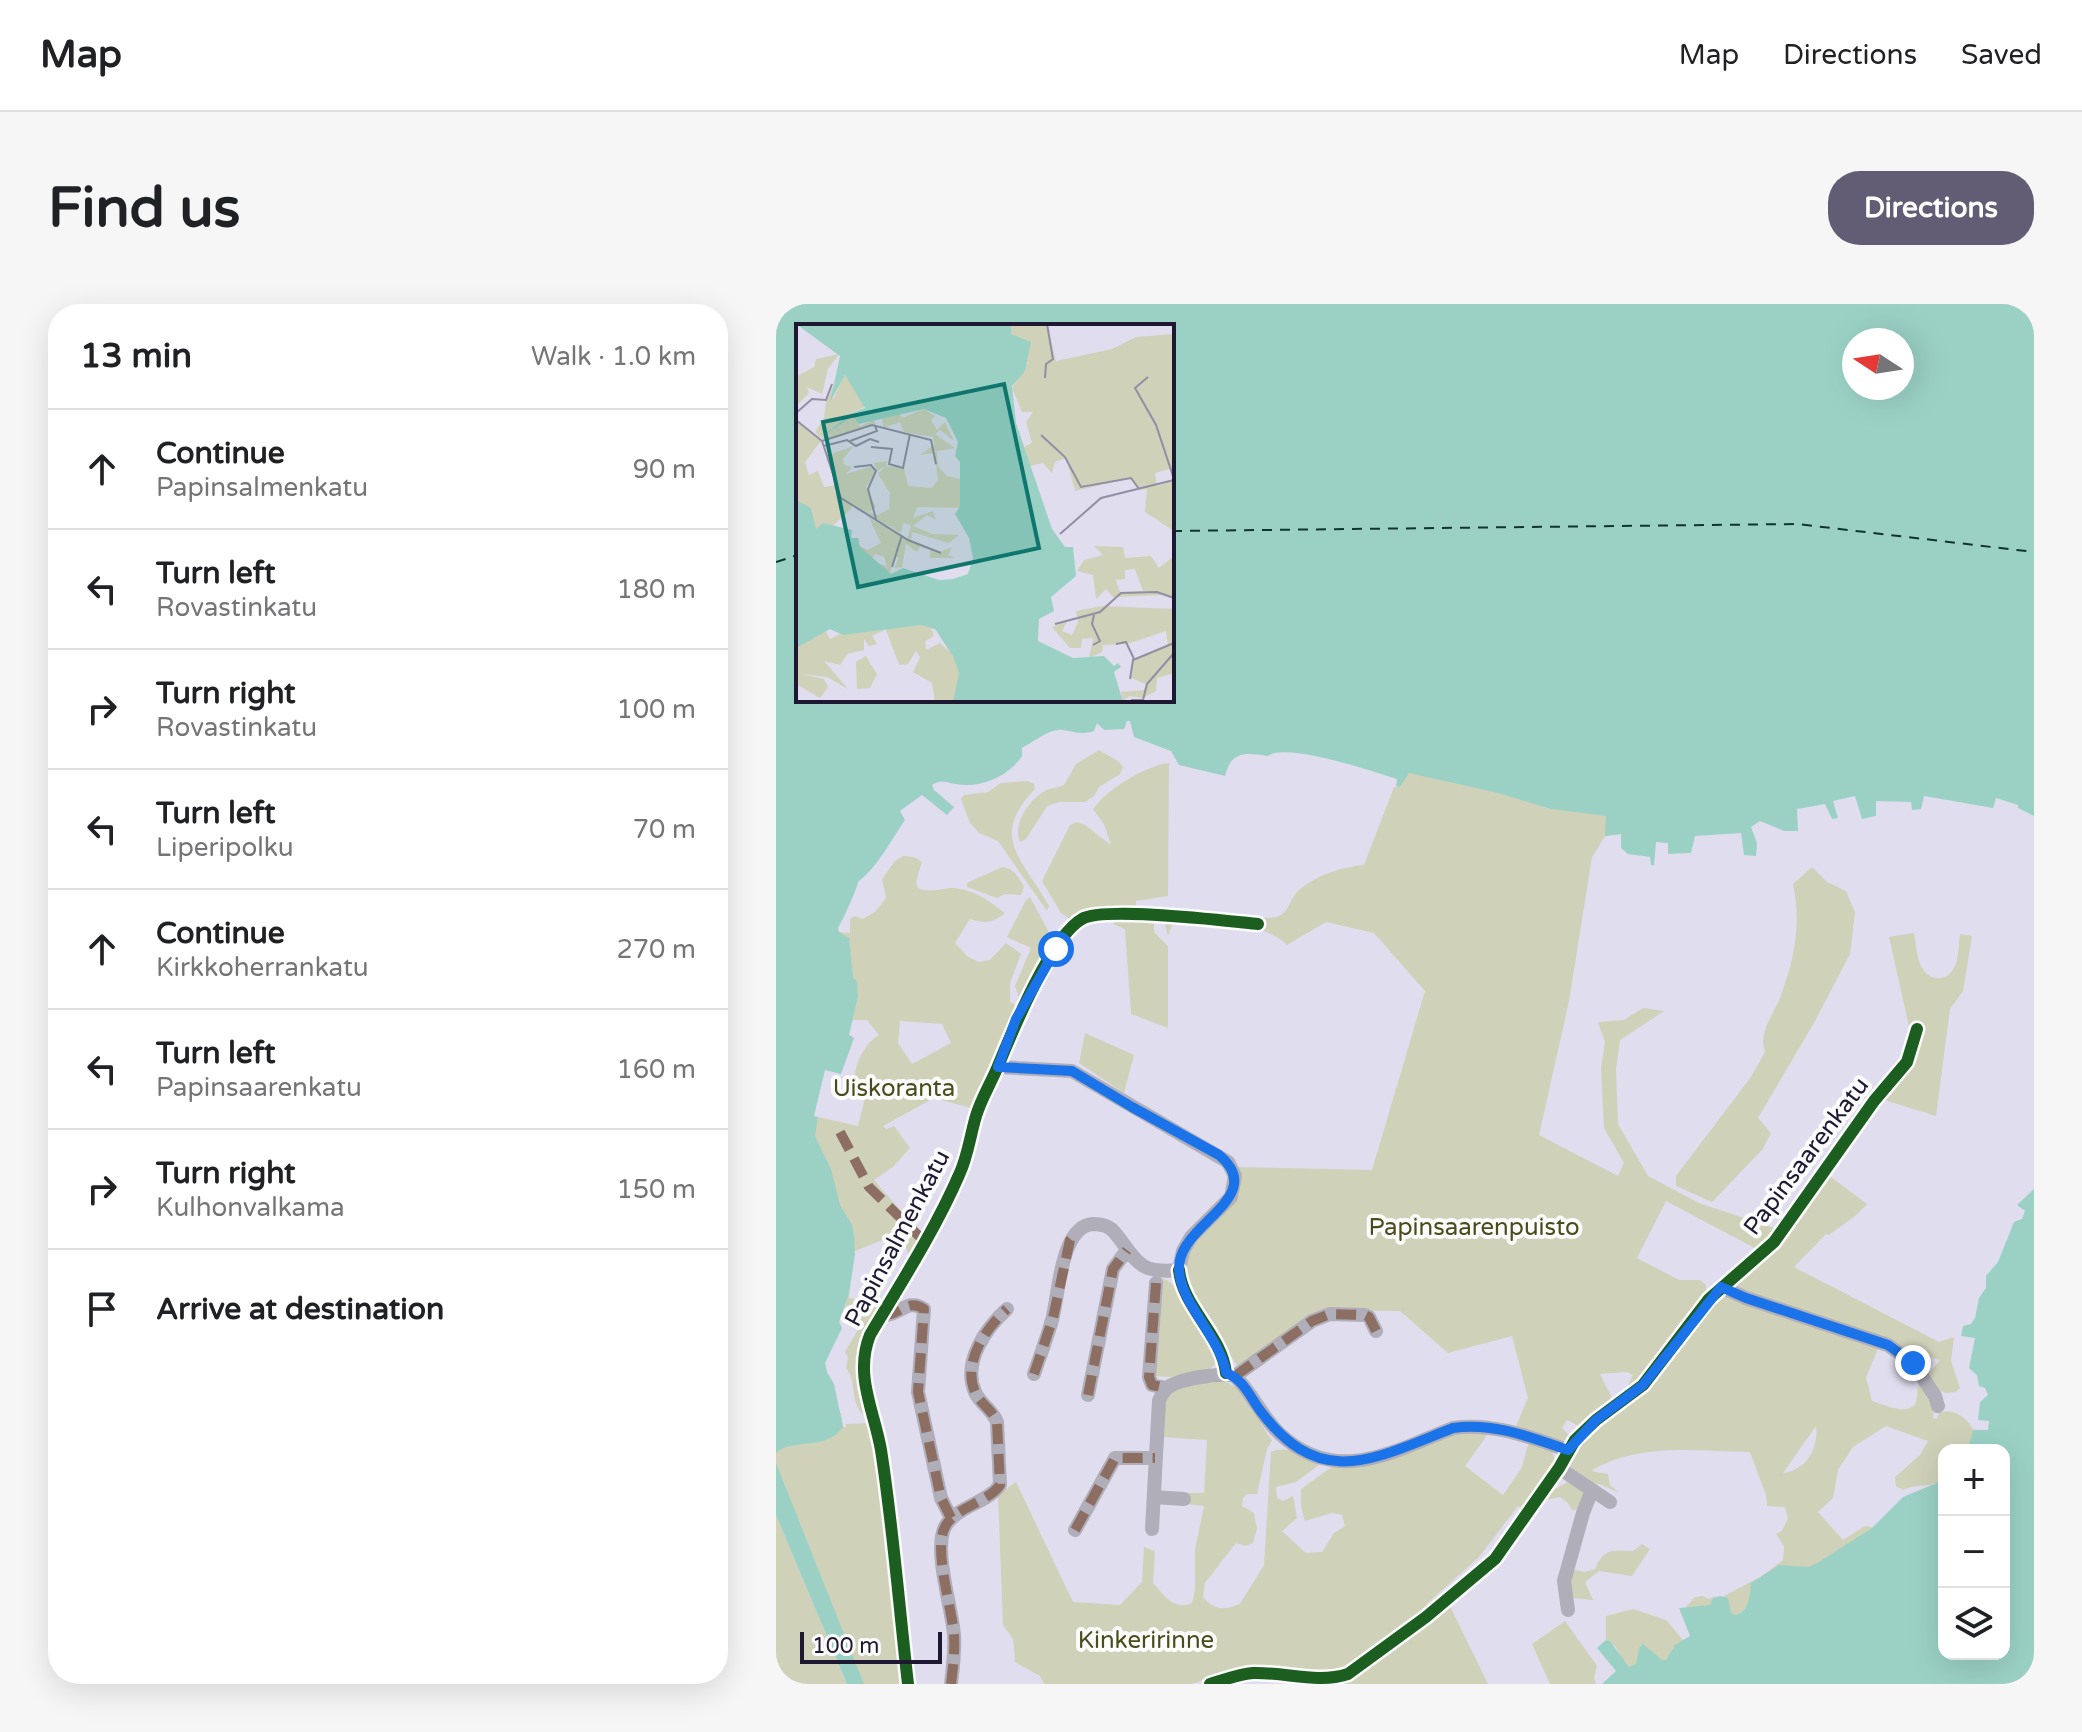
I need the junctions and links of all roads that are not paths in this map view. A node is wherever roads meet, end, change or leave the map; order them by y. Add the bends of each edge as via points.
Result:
1 (1258, 924) dead end
2 (1917, 1029) dead end
3 (998, 1067) junction
4 (1127, 1250) junction
5 (1156, 1283) dead end
6 (1721, 1287) junction
7 (1007, 1309) dead end
8 (881, 1315) junction
9 (1376, 1331) dead end
10 (1034, 1374) dead end
11 (1230, 1374) junction
12 (1167, 1388) junction
13 (1088, 1395) dead end
14 (1938, 1406) dead end
15 (1568, 1450) junction
16 (1155, 1458) junction
17 (1559, 1468) junction
18 (1592, 1490) junction
19 (1154, 1497) junction
20 (1184, 1499) dead end
21 (1610, 1502) dead end
22 (951, 1518) junction
23 (1152, 1529) dead end
24 (1075, 1530) dead end
25 (1568, 1610) dead end
26 (1265, 1679) edge
27 (1308, 1682) edge
28 (908, 1684) edge
29 (951, 1684) edge
30 (1210, 1684) edge

1 - 3 street, Papinsalmenkatu via 1177,916 1100,914 1080,919 1035,985
2 - 6 street, Papinsaarenkatu via 1907,1062 1774,1242
3 - 4 street via 1072,1071 1228,1162 1235,1176 1231,1197 1191,1237 1179,1270 1146,1267
3 - 8 street, Papinsalmenkatu via 956,1182
4 - 10 street via 1103,1225 1081,1227 1070,1240
4 - 13 street via 1113,1269
5 - 12 street via 1149,1377 1152,1385
6 - 14 street via 1888,1345 1913,1363
6 - 15 street, Papinsaarenkatu via 1643,1385 1596,1420
7 - 22 street via 983,1335 973,1367 976,1395 997,1422 1000,1485
8 - 22 street via 912,1304 924,1309 918,1392 941,1498
8 - 28 street, Papinsalmenkatu via 867,1342 864,1384 881,1448
9 - 11 street via 1365,1315 1322,1316
11 - 12 street
11 - 15 street via 1281,1434 1325,1460 1352,1463 1470,1426 1495,1427
12 - 16 street via 1159,1401
15 - 17 street, Papinsaarenkatu
16 - 19 street
16 - 24 street via 1115,1458
17 - 18 street
17 - 27 street, Papinsaarenkatu via 1495,1559 1348,1674
18 - 21 street
18 - 25 street via 1564,1581
19 - 20 street
19 - 23 street
22 - 29 street via 941,1540 954,1632
26 - 27 street, Papinsaarenkatu
26 - 30 street, Papinsaarenkatu via 1242,1674

